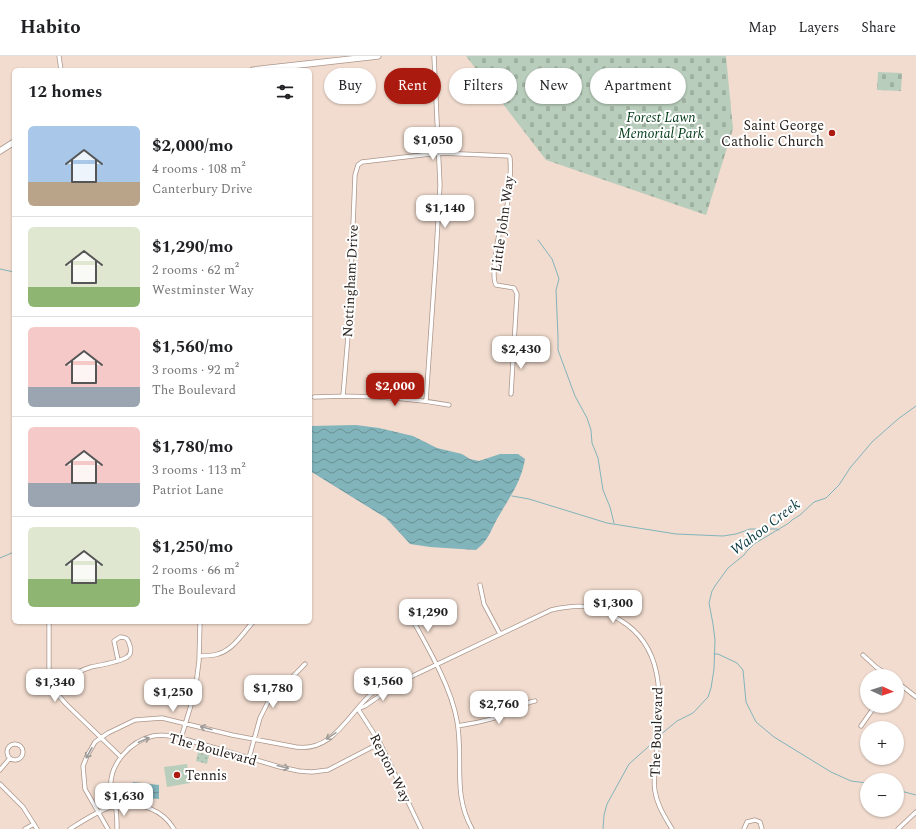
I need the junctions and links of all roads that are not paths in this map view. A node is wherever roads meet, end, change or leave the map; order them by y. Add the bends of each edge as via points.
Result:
1 (59, 56) edge
2 (378, 56) edge
3 (434, 56) edge
4 (345, 58) edge
5 (61, 68) edge
6 (268, 68) edge
7 (12, 143) edge
8 (0, 151) edge
9 (439, 153) junction
10 (511, 394) dead end
11 (343, 396) junction
12 (314, 397) dead end
13 (426, 401) junction
14 (449, 405) dead end
15 (480, 585) dead end
16 (406, 608) dead end
17 (49, 624) edge
18 (200, 624) edge
19 (251, 624) edge
20 (500, 634) junction
21 (863, 655) dead end
22 (199, 656) junction
23 (118, 660) junction
24 (305, 664) dead end
25 (436, 665) junction
26 (879, 669) edge
27 (52, 685) junction
28 (904, 687) edge
29 (916, 697) edge
30 (535, 700) dead end
31 (358, 709) junction
32 (186, 724) junction
33 (458, 726) junction
34 (102, 738) junction
35 (181, 738) junction
36 (254, 739) junction
37 (380, 743) junction
38 (121, 757) junction
39 (10, 758) junction
40 (249, 758) junction
41 (0, 770) edge
42 (0, 784) edge
43 (116, 806) junction
44 (98, 812) junction
45 (916, 812) edge
46 (34, 824) junction
47 (25, 829) edge
48 (37, 829) edge
49 (70, 829) edge
50 (108, 829) edge
51 (117, 829) edge
52 (174, 829) edge
53 (421, 829) edge
54 (472, 829) edge
55 (672, 829) edge
56 (744, 829) edge
57 (762, 829) edge
58 (898, 829) edge

1 - 5 street
2 - 4 main road
3 - 9 street
4 - 6 main road
7 - 8 main road
9 - 10 street, Little John Way via 510,158 509,199 496,252 495,280 496,285 514,288 517,294
9 - 11 street, Nottingham Drive via 362,162 358,165 355,175 349,324
9 - 13 street via 440,185
11 - 12 street
11 - 13 street
13 - 14 street
15 - 20 street via 484,604
16 - 25 street
17 - 27 street via 49,680
18 - 22 street
19 - 22 street via 236,642 218,655
20 - 25 street, The Boulevard
20 - 55 street, The Boulevard via 551,610 567,606 586,606 606,611 628,624 643,640 656,666 660,689 654,790 659,806
21 - 26 street
22 - 32 street via 195,692
23 - 23 street via 128,657 131,653 129,642 124,637 114,642
23 - 27 street via 89,668
24 - 36 street via 268,702
25 - 31 street, The Boulevard via 400,682
25 - 33 street via 452,699
27 - 34 street via 66,704
28 - 29 street
30 - 33 street via 485,721
31 -> 36 street, The Boulevard via 335,734 316,746 303,748
31 - 37 street, Repton Way
32 - 34 street, The Boulevard via 162,718 135,720
32 - 35 street
36 -> 32 street, The Boulevard
33 - 54 street via 461,800
34 - 38 street
34 -> 44 street, The Boulevard via 95,742 83,766 85,789
38 -> 35 street, The Boulevard via 139,741 154,736
35 - 40 street, The Boulevard
36 - 40 street
40 -> 37 street, The Boulevard via 299,772 312,772 328,770
37 - 53 street, Repton Way
38 - 43 street, The Boulevard via 112,779 111,789
39 - 39 street via 21,758 22,748 10,744 6,753
39 - 41 street
42 - 46 street via 23,807
43 - 44 street
43 - 51 street, The Boulevard
43 - 52 street via 129,804 146,807 159,813
44 - 49 street
44 - 50 street, The Boulevard
45 - 58 street
46 - 47 street
46 - 48 street
56 - 57 street via 747,822 755,820 760,822

